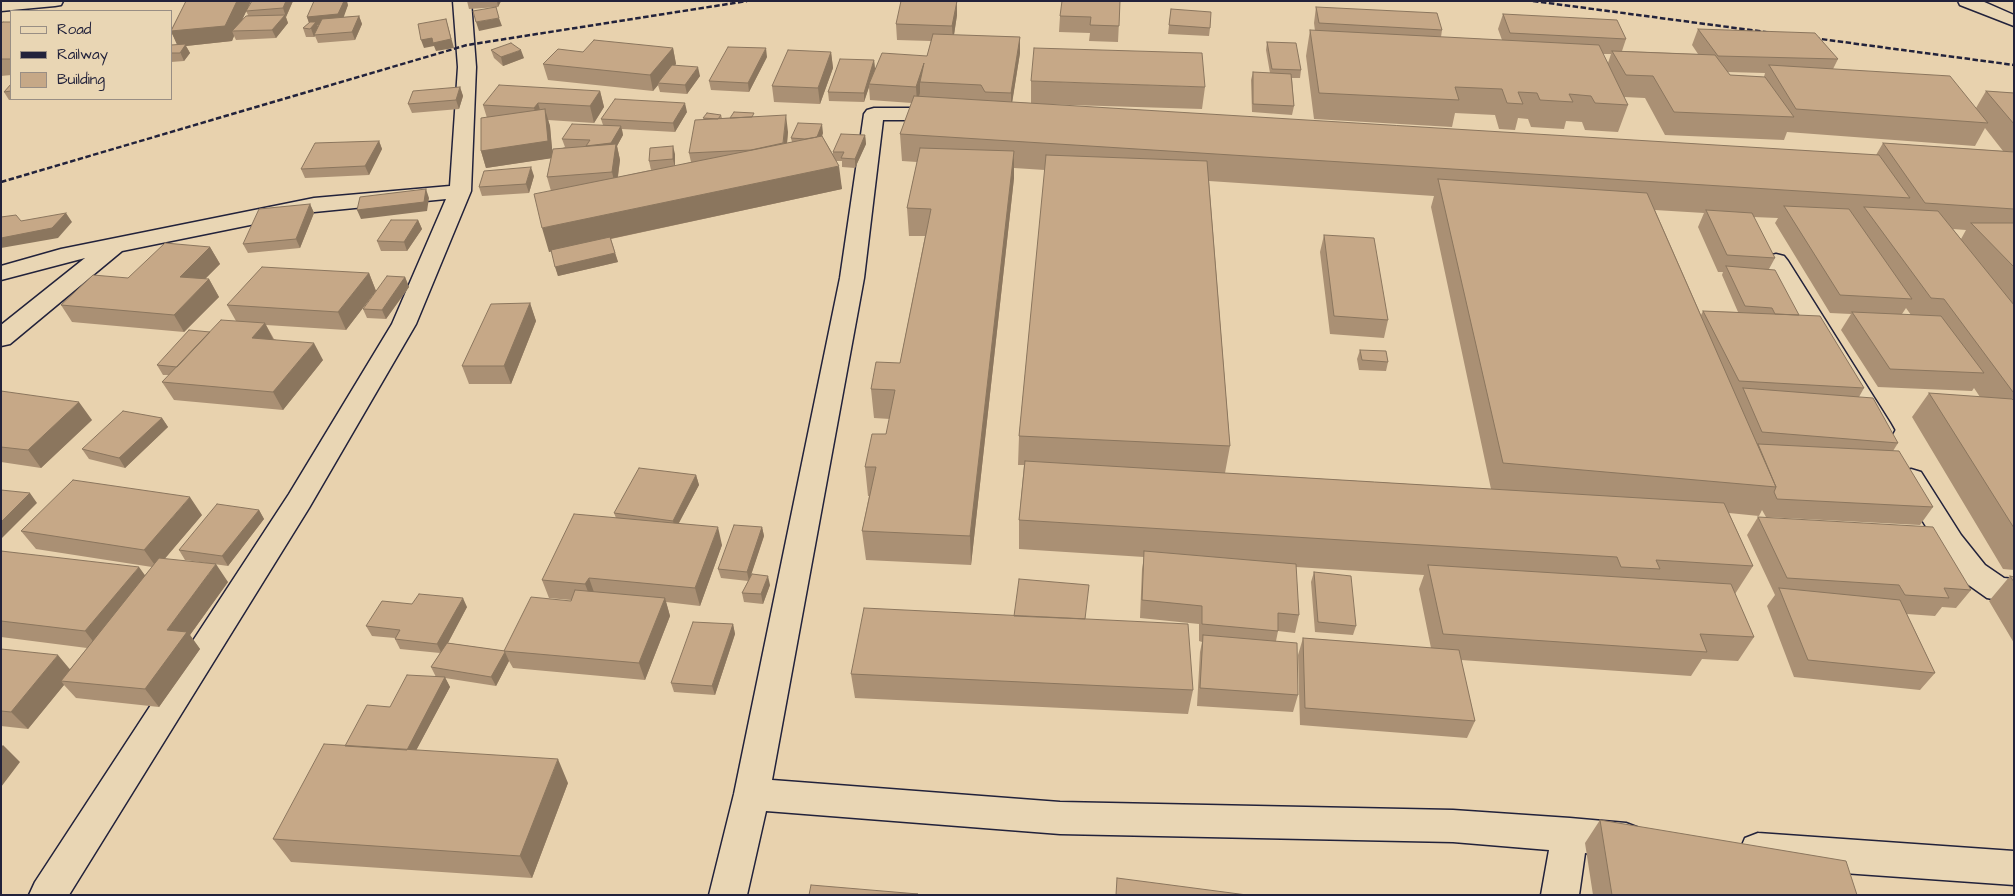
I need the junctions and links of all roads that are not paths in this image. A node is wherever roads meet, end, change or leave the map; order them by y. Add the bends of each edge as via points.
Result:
1 (55, 1) edge
2 (462, 1) edge
3 (1966, 1) edge
4 (1, 6) edge
5 (2014, 20) edge
6 (964, 114) edge
7 (460, 191) junction
8 (115, 245) junction
9 (1776, 261) dead end
10 (1, 273) edge
11 (1, 338) edge
12 (2014, 591) edge
13 (752, 794) junction
14 (1570, 835) junction
15 (1656, 842) edge
16 (1723, 847) edge
17 (2014, 868) edge
18 (48, 895) edge
19 (728, 895) edge
20 (1560, 895) edge

1 - 4 street
2 - 7 street via 467,67
3 - 5 street
6 - 13 street via 874,114 852,278
7 - 8 street via 314,205
7 - 18 street via 404,324 299,501
8 - 10 street
8 - 11 street
9 - 12 street via 1951,543 1974,573 1998,590
13 - 14 street via 1060,818 1453,826
13 - 19 street
14 - 15 street
14 - 20 street
16 - 17 street

